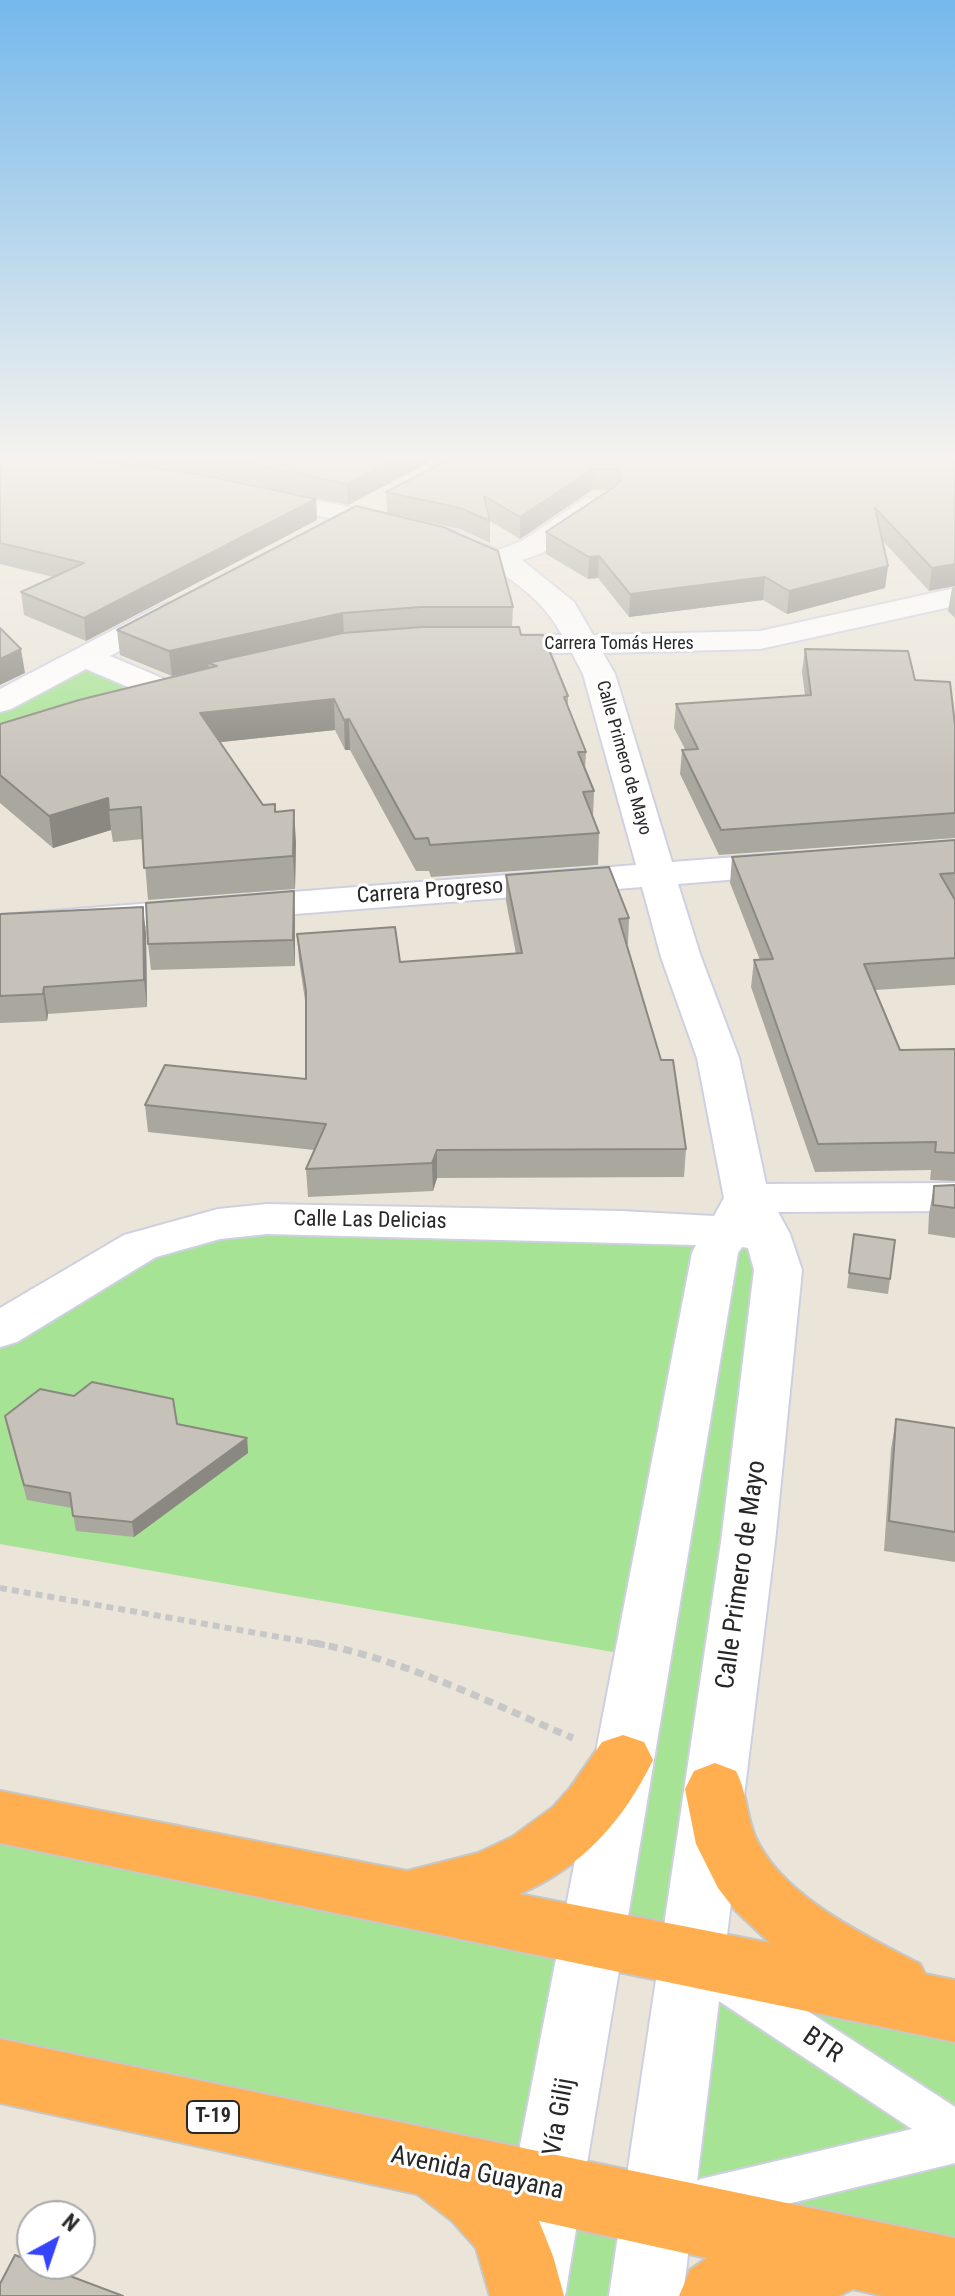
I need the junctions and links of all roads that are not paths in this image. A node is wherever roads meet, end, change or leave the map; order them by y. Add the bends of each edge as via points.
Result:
1 (507, 564) edge
2 (955, 597) edge
3 (191, 602) edge
4 (452, 644) edge
5 (583, 644) junction
6 (85, 657) junction
7 (197, 681) edge
8 (163, 690) junction
9 (120, 700) edge
10 (7, 717) edge
11 (824, 862) edge
12 (657, 875) junction
13 (0, 926) edge
14 (955, 1197) edge
15 (747, 1221) junction
16 (0, 1330) edge
17 (623, 1760) junction
18 (715, 1789) junction
19 (0, 1817) edge
20 (402, 1898) junction
21 (591, 1938) junction
22 (691, 1958) junction
23 (948, 2010) edge
24 (0, 2071) edge
25 (955, 2132) edge
26 (955, 2141) edge
27 (427, 2163) junction
28 (547, 2189) junction
29 (658, 2212) junction
30 (884, 2260) junction
31 (955, 2275) edge
32 (527, 2296) edge
33 (646, 2296) edge
34 (716, 2296) edge

1 - 5 street, Calle Primero de Mayo via 563,608
2 - 5 street, Carrera Tomás Heres via 760,640
3 - 6 street
4 - 5 street, Carrera Tomás Heres
5 - 12 street, Calle Primero de Mayo via 599,674
6 - 8 street
6 - 10 street
7 - 8 street
8 - 9 street
11 - 12 street, Carrera Progreso
12 - 13 street, Carrera Progreso
12 - 15 street, Calle Primero de Mayo via 718,1058
14 - 15 street, Calle Las Delicias
15 - 16 street, Calle Las Delicias via 621,1226 283,1219 218,1224 140,1246
15 - 17 street via 715,1253
15 - 18 street, Calle Primero de Mayo via 778,1270
17 - 20 highway via 591,1808 526,1862 453,1890
17 - 21 street
18 - 22 street, Calle Primero de Mayo
18 - 23 highway via 726,1842 742,1873 779,1911 833,1951
19 - 20 highway
20 - 21 highway
21 - 22 highway
21 - 28 street, Vía Gilij
22 - 23 highway
22 - 25 lane, BTR
22 - 29 street
24 - 27 highway, Avenida Guayana / T-19
26 - 29 lane
27 - 28 highway, Avenida Guayana / T-19
27 - 32 highway via 480,2195 506,2228 519,2256
28 - 29 highway, Avenida Guayana / T-19
28 - 32 street, Vía Gilij
29 - 30 highway, Avenida Guayana / T-19
29 - 33 street
30 - 31 highway, Avenida Guayana / T-19
30 - 34 highway, T-19 via 766,2270

